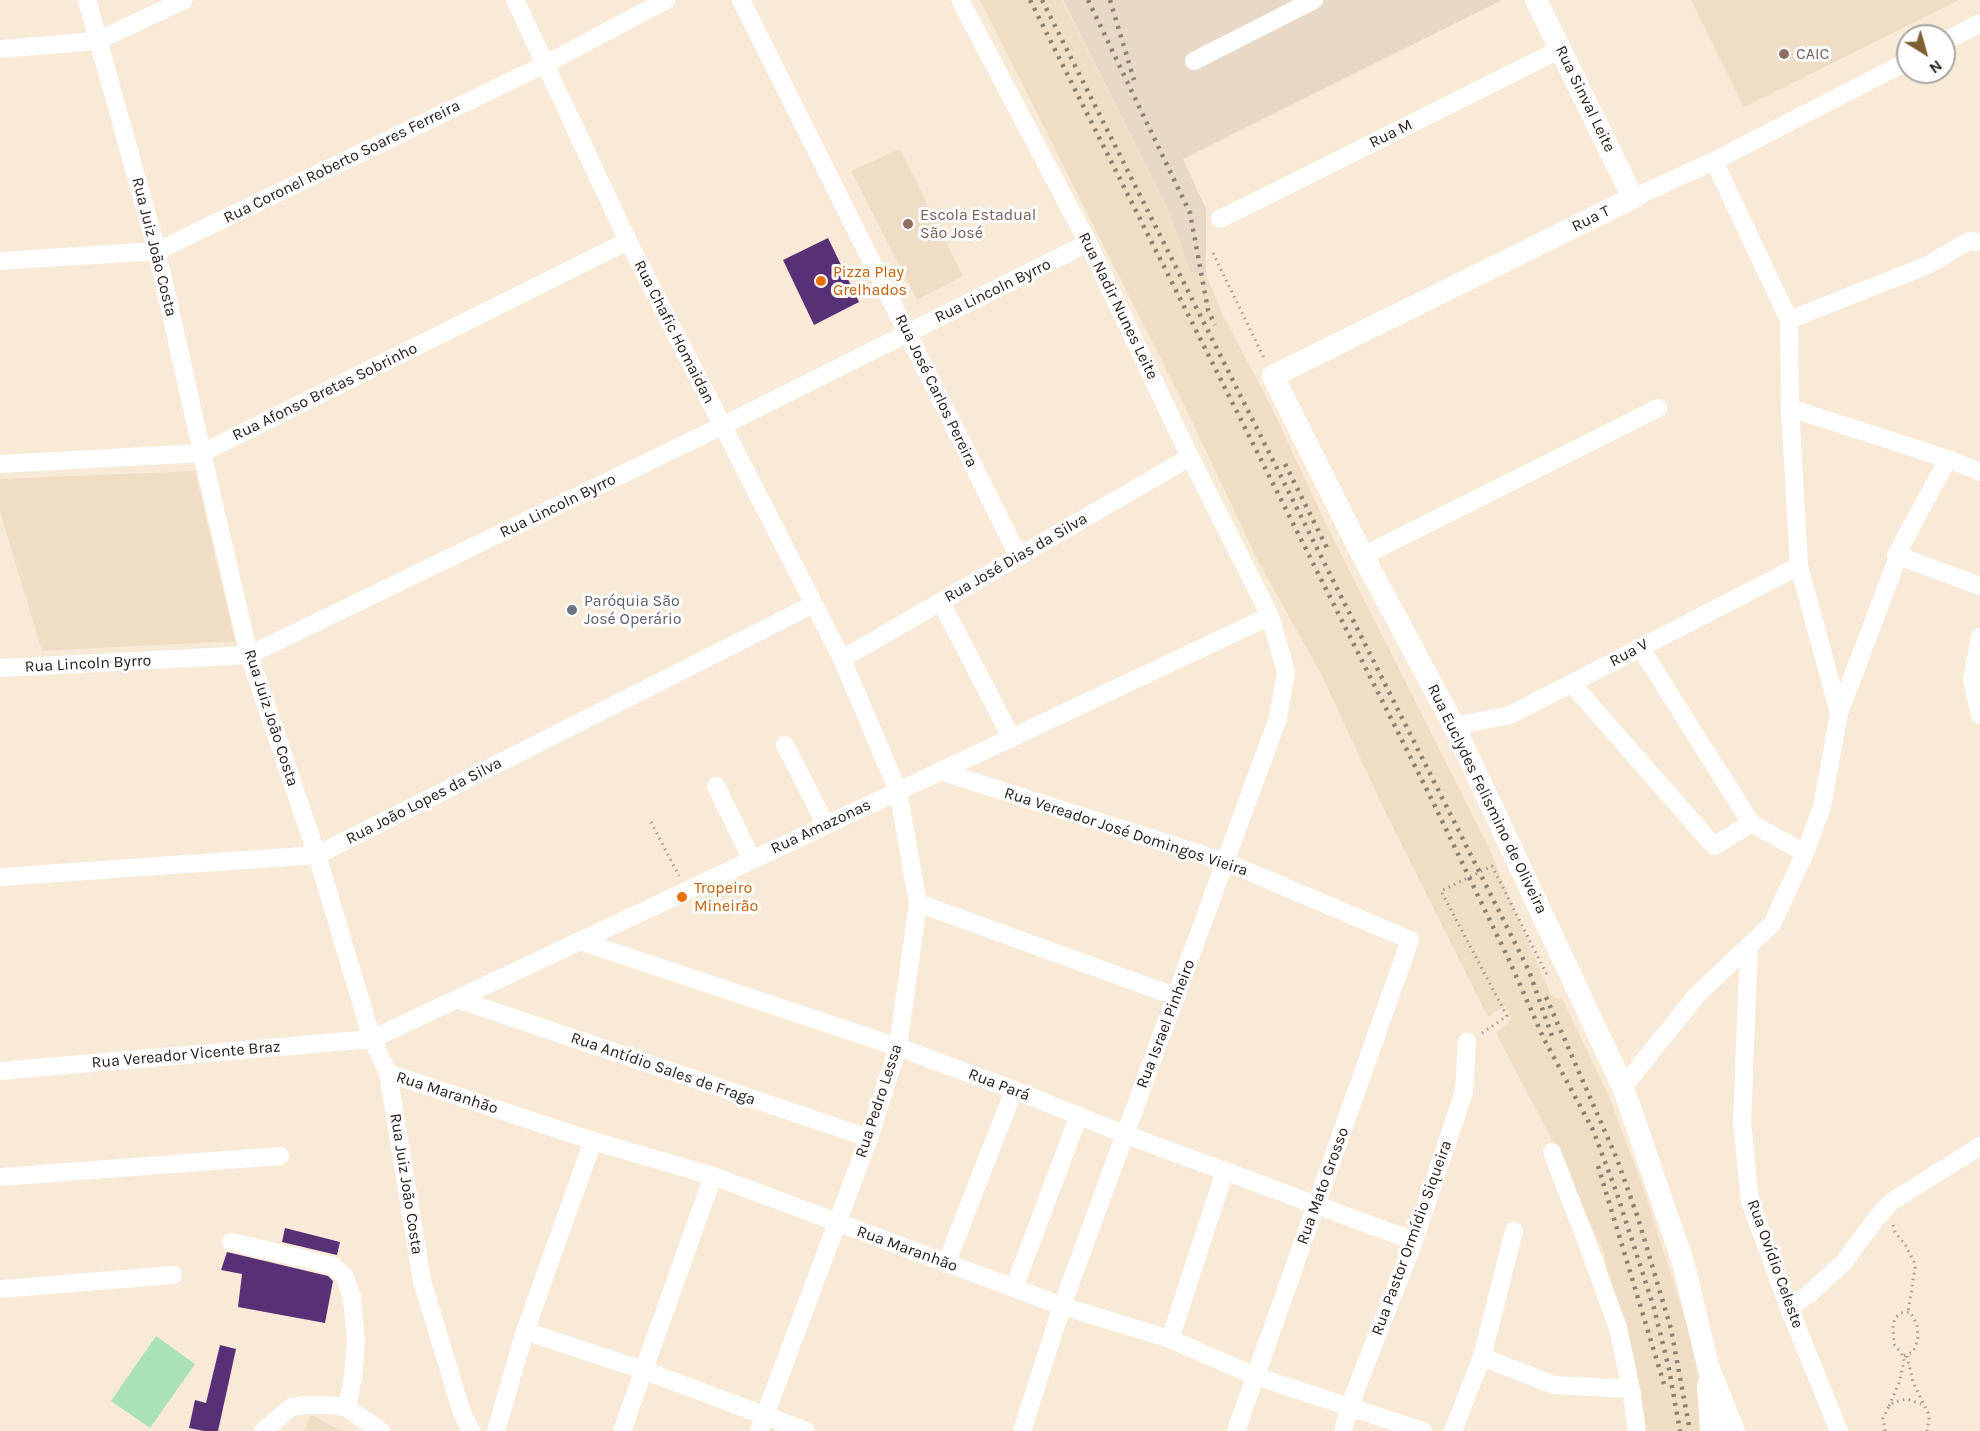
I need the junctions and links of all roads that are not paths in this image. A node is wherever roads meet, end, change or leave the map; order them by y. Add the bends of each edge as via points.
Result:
1 (87, 0) edge
2 (184, 0) edge
3 (515, 0) edge
4 (666, 0) edge
5 (741, 0) edge
6 (960, 0) edge
7 (1314, 0) edge
8 (1536, 0) edge
9 (1980, 23) edge
10 (1956, 36) edge
11 (97, 41) junction
12 (0, 49) edge
13 (1561, 49) junction
14 (1194, 61) dead end
15 (546, 64) junction
16 (1896, 67) edge
17 (1714, 162) junction
18 (1633, 198) junction
19 (1220, 219) dead end
20 (628, 241) junction
21 (1980, 242) edge
22 (1088, 243) junction
23 (157, 251) junction
24 (0, 261) edge
25 (1789, 320) junction
26 (907, 333) junction
27 (1274, 376) joint
28 (1658, 408) dead end
29 (1790, 408) junction
30 (722, 426) junction
31 (202, 453) junction
32 (1190, 457) junction
33 (1948, 459) junction
34 (0, 464) edge
35 (1980, 472) edge
36 (1896, 555) junction
37 (1363, 556) junction
38 (1018, 557) junction
39 (1799, 567) junction
40 (1980, 586) edge
41 (941, 602) junction
42 (814, 604) junction
43 (1270, 616) junction
44 (1980, 637) edge
45 (1641, 647) junction
46 (249, 655) junction
47 (842, 659) junction
48 (0, 668) edge
49 (1572, 684) junction
50 (1839, 713) junction
51 (1980, 715) edge
52 (1454, 726) junction
53 (1011, 737) junction
54 (785, 745) dead end
55 (940, 771) junction
56 (716, 786) dead end
57 (898, 791) junction
58 (1750, 823) junction
59 (826, 825) junction
60 (1805, 853) junction
61 (316, 855) junction
62 (752, 860) junction
63 (1227, 862) junction
64 (0, 877) edge
65 (918, 903) junction
66 (1410, 940) joint
67 (580, 941) junction
68 (1749, 946) junction
69 (1177, 997) junction
70 (457, 999) junction
71 (372, 1039) junction
72 (1467, 1042) road end
73 (898, 1047) junction
74 (0, 1071) edge
75 (388, 1073) junction
76 (1623, 1087) junction
77 (1014, 1090) junction
78 (1079, 1115) junction
79 (1124, 1134) junction
80 (868, 1138) junction
81 (593, 1141) junction
82 (1980, 1146) edge
83 (1552, 1152) dead end
84 (280, 1156) dead end
85 (1225, 1171) junction
86 (713, 1176) junction
87 (0, 1177) edge
88 (1317, 1205) junction
89 (837, 1223) junction
90 (1514, 1231) dead end
91 (1414, 1241) junction
92 (231, 1242) dead end
93 (946, 1264) junction
94 (173, 1275) dead end
95 (1014, 1288) junction
96 (0, 1289) edge
97 (1062, 1306) junction
98 (1789, 1308) junction
99 (525, 1331) junction
100 (1170, 1339) junction
101 (1482, 1357) junction
102 (1708, 1366) junction
103 (643, 1370) junction
104 (1256, 1376) junction
105 (1631, 1389) junction
106 (1350, 1407) junction
107 (347, 1408) junction
108 (761, 1424) edge
109 (263, 1431) edge
110 (381, 1431) edge
111 (471, 1431) edge
112 (496, 1431) edge
113 (622, 1431) edge
114 (806, 1431) edge
115 (1022, 1431) edge
116 (1236, 1431) edge
117 (1343, 1431) edge
118 (1423, 1431) edge
119 (1453, 1431) edge
120 (1637, 1431) edge
121 (1711, 1431) edge
122 (1734, 1431) edge
123 (1839, 1431) edge

1 - 11 street, Rua Juiz João Costa
2 - 11 street
3 - 15 street, Rua Chafic Homaidan
4 - 15 street, Rua Coronel Roberto Soares Ferreira
5 - 26 street, Rua José Carlos Pereira
6 - 22 street, Rua Nadir Nunes Leite
7 - 14 street
8 - 13 main road, Rua Sinval Leite
9 - 10 street
11 - 12 street
11 - 23 street, Rua Juiz João Costa
13 - 18 main road, Rua Sinval Leite
13 - 19 street, Rua M
15 - 20 street, Rua Chafic Homaidan
15 - 23 street, Rua Coronel Roberto Soares Ferreira
16 - 17 street, Rua T
17 - 18 street, Rua T
17 - 25 street
18 - 27 main road, Rua T
20 - 30 street, Rua Chafic Homaidan
20 - 31 street, Rua Afonso Bretas Sobrinho
21 - 25 street via 1969,241 1928,265
22 - 26 street, Rua Lincoln Byrro
22 - 32 street, Rua Nadir Nunes Leite
23 - 24 street, Rua Coronel Roberto Soares Ferreira
23 - 31 street, Rua Juiz João Costa
25 - 29 street
26 - 30 street, Rua Lincoln Byrro
26 - 38 street, Rua José Carlos Pereira
27 - 37 main road, Rua Euclydes Felismino de Oliveira
28 - 37 street
29 - 33 street
29 - 39 street
30 - 42 street, Rua Chafic Homaidan
30 - 46 street, Rua Lincoln Byrro
31 - 34 street, Rua Afonso Bretas Sobrinho
31 - 46 street, Rua Juiz João Costa
32 - 38 street, Rua José Dias da Silva
32 - 43 street, Rua Nadir Nunes Leite
33 - 35 street
33 - 36 street
36 - 40 street
36 - 50 street
37 - 52 main road, Rua Euclydes Felismino de Oliveira
38 - 41 street, Rua José Dias da Silva
39 - 45 street, Rua V
39 - 50 street
41 - 47 street, Rua José Dias da Silva
41 - 53 street
42 - 47 street, Rua Chafic Homaidan
42 - 61 street, Rua João Lopes da Silva
43 - 53 street, Rua Amazonas
43 - 63 street, Rua Israel Pinheiro via 1286,672 1278,718
44 - 51 street via 1972,679
45 - 49 street, Rua V
45 - 58 street
46 - 48 street, Rua Lincoln Byrro
46 - 61 street, Rua Juiz João Costa
47 - 57 street, Rua Pedro Lessa
49 - 52 street, Rua V via 1510,715
49 - 58 street via 1714,846
50 - 60 street via 1822,807
52 - 76 main road, Rua Euclydes Felismino de Oliveira
53 - 55 street, Rua Amazonas
54 - 59 street
55 - 57 street, Rua Amazonas
55 - 63 street, Rua Vereador José Domingos Vieira
56 - 62 street
57 - 59 street, Rua Amazonas
57 - 65 street, Rua Pedro Lessa
58 - 60 street
59 - 62 street, Rua Amazonas
60 - 68 street via 1772,924
61 - 64 street, Rua João Lopes da Silva
61 - 71 street, Rua Juiz João Costa
62 - 67 street, Rua Amazonas
63 - 66 street, Rua Vereador José Domingos Vieira
63 - 69 street, Rua Israel Pinheiro
65 - 69 street
65 - 73 street, Rua Pedro Lessa
66 - 88 street, Rua Mato Grosso
67 - 70 street, Rua Amazonas
67 - 73 street, Rua Pará
68 - 76 street via 1697,995
68 - 98 street, Rua Ovídio Celeste via 1742,1122 1750,1201
69 - 79 street, Rua Israel Pinheiro
70 - 71 street, Rua Amazonas
70 - 80 street, Rua Antídio Sales de Fraga
71 - 74 street, Rua Vereador Vicente Braz
71 - 75 street, Rua Juiz João Costa
72 - 91 street, Rua Pastor Ormídio Siqueira via 1464,1092
73 - 77 street, Rua Pará
73 - 80 street, Rua Pedro Lessa
75 - 81 street, Rua Maranhão
75 - 111 street, Rua Juiz João Costa via 422,1281
76 - 102 main road, Rua Euclydes Felismino de Oliveira via 1683,1262
77 - 78 street, Rua Pará
77 - 93 street
78 - 79 street, Rua Pará
78 - 95 street
79 - 85 street, Rua Pará
79 - 97 street, Rua Israel Pinheiro
80 - 89 street, Rua Pedro Lessa
81 - 86 street, Rua Maranhão
81 - 99 street
82 - 98 street via 1891,1202 1845,1262
83 - 105 street via 1618,1328
84 - 87 street
85 - 88 street, Rua Pará
85 - 100 street
86 - 89 street, Rua Maranhão
86 - 103 street
88 - 91 street, Rua Pará
88 - 104 street, Rua Mato Grosso
89 - 93 street, Rua Maranhão
89 - 108 street, Rua Pedro Lessa
90 - 101 street
91 - 106 street, Rua Pastor Ormídio Siqueira
92 - 107 street via 334,1266 345,1277 352,1298 356,1340
93 - 95 street, Rua Maranhão
94 - 96 street
95 - 97 street, Rua Maranhão
97 - 100 street, Rua Maranhão
97 - 115 street, Rua Israel Pinheiro
98 - 123 street, Rua Ovídio Celeste
99 - 103 street
99 - 112 street
100 - 104 street, Rua Maranhão
101 - 105 street via 1554,1385
101 - 119 street
102 - 121 main road
102 - 122 main road
103 - 108 street
103 - 113 street
104 - 106 street, Rua Maranhão
104 - 116 street, Rua Mato Grosso
105 - 120 street
106 - 117 street, Rua Pastor Ormídio Siqueira
106 - 118 street, Rua Maranhão
107 - 109 street via 291,1407
107 - 110 street
108 - 114 street

